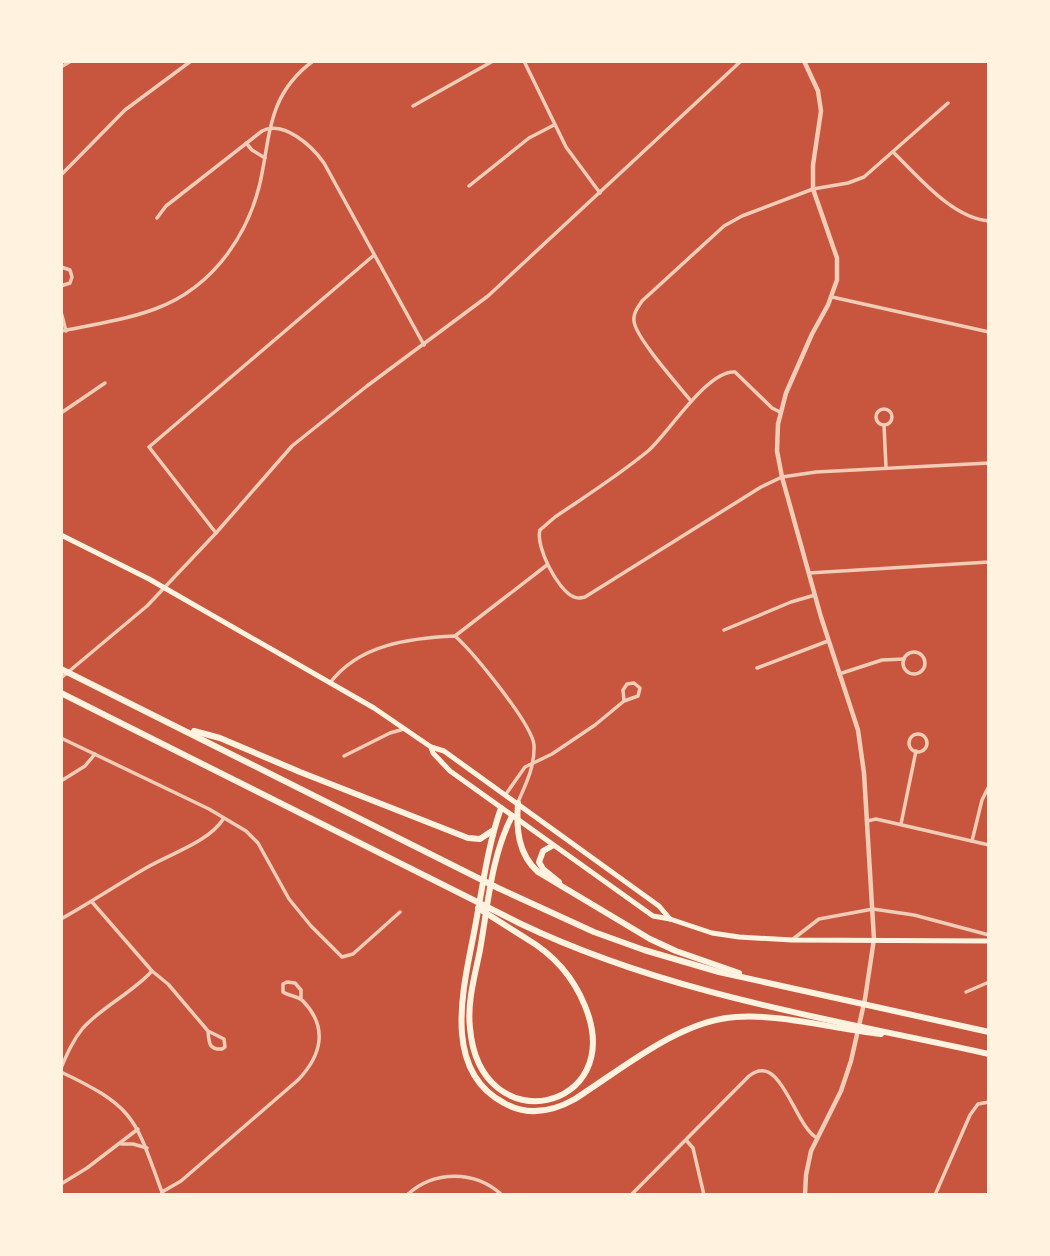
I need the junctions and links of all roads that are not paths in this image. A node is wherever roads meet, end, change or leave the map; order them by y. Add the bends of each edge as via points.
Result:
1 (71, 61) edge
2 (191, 61) edge
3 (313, 61) edge
4 (493, 61) edge
5 (524, 61) edge
6 (741, 61) edge
7 (804, 61) edge
8 (61, 67) edge
9 (948, 103) dead end
10 (413, 106) dead end
11 (554, 125) junction
12 (270, 127) junction
13 (246, 143) junction
14 (893, 152) junction
15 (265, 158) junction
16 (61, 175) edge
17 (469, 186) dead end
18 (813, 189) junction
19 (600, 193) junction
20 (157, 218) dead end
21 (989, 221) edge
22 (373, 256) junction
23 (61, 267) edge
24 (61, 286) edge
25 (832, 297) junction
26 (61, 312) edge
27 (63, 331) edge
28 (989, 332) edge
29 (424, 345) junction
30 (105, 383) dead end
31 (691, 401) junction
32 (780, 412) junction
33 (61, 413) edge
34 (884, 425) junction
35 (989, 463) edge
36 (886, 467) junction
37 (782, 478) junction
38 (216, 533) junction
39 (61, 535) edge
40 (989, 562) edge
41 (547, 565) junction
42 (809, 573) junction
43 (164, 588) junction
44 (815, 595) junction
45 (724, 630) dead end
46 (456, 636) junction
47 (828, 641) junction
48 (904, 659) junction
49 (757, 668) dead end
50 (61, 669) edge
51 (839, 674) junction
52 (61, 678) edge
53 (330, 683) junction
54 (61, 693) edge
55 (624, 701) junction
56 (184, 729) junction
57 (406, 729) junction
58 (61, 738) edge
59 (430, 747) junction
60 (916, 751) junction
61 (95, 754) junction
62 (344, 756) dead end
63 (533, 762) junction
64 (61, 781) edge
65 (989, 786) edge
66 (506, 794) junction
67 (518, 803) junction
68 (500, 808) junction
69 (225, 818) junction
70 (514, 818) junction
71 (867, 821) junction
72 (901, 824) junction
73 (494, 830) junction
74 (972, 841) junction
75 (989, 845) edge
76 (552, 846) junction
77 (425, 876) junction
78 (583, 900) junction
79 (92, 902) junction
80 (873, 909) junction
81 (400, 912) dead end
82 (61, 919) edge
83 (670, 919) junction
84 (989, 935) edge
85 (874, 939) junction
86 (792, 940) junction
87 (989, 942) edge
88 (152, 971) junction
89 (989, 982) edge
90 (771, 984) junction
91 (966, 992) dead end
92 (301, 999) junction
93 (208, 1031) junction
94 (989, 1032) edge
95 (912, 1037) junction
96 (989, 1054) edge
97 (61, 1070) edge
98 (989, 1102) edge
99 (138, 1129) junction
100 (817, 1139) junction
101 (686, 1140) junction
102 (119, 1144) junction
103 (148, 1148) junction
104 (61, 1184) edge
105 (163, 1194) edge
106 (407, 1195) edge
107 (502, 1195) edge
108 (631, 1195) edge
109 (704, 1195) edge
110 (805, 1195) edge
111 (935, 1195) edge

1 - 8 street
2 - 16 street via 125,110
3 - 12 street via 283,93
4 - 10 street
5 - 11 street
6 - 19 street
7 - 18 street via 818,91 821,111
9 - 14 street
11 - 17 street via 529,138
11 - 19 street
12 - 13 street
12 - 15 street
12 - 22 street via 299,138 319,157
13 - 15 street
13 - 20 street
14 - 18 street via 864,177
14 - 21 street via 953,208 968,218
15 - 27 street via 258,195 245,227 226,257 203,280 153,310
18 - 25 street via 837,258 838,280
18 - 31 street via 724,226 638,306 633,320 638,332
19 - 29 street via 488,296
22 - 29 street
22 - 38 street via 149,447
23 - 24 street via 72,276 70,283
25 - 28 street
25 - 32 street
26 - 27 street
29 - 38 street via 292,446
30 - 33 street
31 - 32 street via 731,372
31 - 41 street via 651,448 545,524 538,542
32 - 37 street via 776,441
34 - 34 street via 892,417 884,410 876,417
34 - 36 street
35 - 36 street
36 - 37 street
37 - 41 street via 585,597 568,593
37 - 42 street
38 - 43 street
39 - 43 main road
40 - 42 street
41 - 46 street
42 - 44 street
43 - 52 street
43 - 53 main road
44 - 45 street
44 - 47 street
46 - 53 street via 388,645 342,670
46 - 63 street via 526,724 533,740
47 - 49 street
47 - 51 street
48 - 48 street via 904,667 911,673 924,666 918,653 909,653
48 - 51 street via 882,660
50 - 56 highway
51 - 71 street via 859,737
53 - 57 main road
54 - 77 highway
55 - 55 street via 627,684 640,688 638,696
55 - 63 street via 552,754
56 - 73 highway via 220,738 468,838 480,839
56 - 90 highway via 569,922 669,958
57 - 59 main road
57 - 62 street
58 - 61 street
59 - 66 main road via 444,751
59 - 68 main road via 450,771
60 - 60 street via 927,745 920,734 910,741
60 - 72 street
61 - 64 street
61 - 69 street
63 - 66 street
63 - 67 street
65 - 74 street
66 - 67 main road
66 - 68 main road
67 - 70 highway
67 - 83 main road via 659,906
68 - 70 main road
68 - 73 highway
69 - 79 street via 206,836
69 - 81 street via 258,843 289,899 342,957 353,954
70 - 76 main road
70 - 77 highway via 497,854 480,946 469,1020 473,1046 496,1087 517,1099 538,1102 561,1096 581,1079 592,1051 589,1017 575,985 541,948
70 - 78 highway via 521,847 533,868
71 - 72 street
71 - 80 street
72 - 74 street
73 - 95 highway via 461,1031 478,1081 505,1104 523,1110 566,1104 678,1033 727,1017
74 - 75 street
76 - 78 highway via 542,851 540,864
76 - 83 main road via 645,911
77 - 95 highway via 543,935 617,964 693,988
78 - 90 highway via 664,946
79 - 82 street
79 - 88 street
80 - 84 street
80 - 85 street
80 - 86 street via 813,921
83 - 86 main road via 723,935
85 - 86 main road
85 - 87 main road
85 - 100 street via 851,1061
88 - 93 street via 169,984
88 - 97 street via 85,1026
89 - 91 street
90 - 94 highway
92 - 92 street via 286,994 283,984 295,983
92 - 105 street via 320,1039 313,1064
93 - 93 street via 210,1046 225,1046 224,1039
95 - 96 highway
97 - 99 street via 107,1095
98 - 111 street via 978,1104 962,1131
99 - 102 street
99 - 103 street
100 - 101 street via 806,1130 775,1076 761,1069
100 - 110 street via 808,1164
101 - 108 street
101 - 109 street via 693,1148
102 - 103 street
102 - 104 street
103 - 105 street
106 - 107 street via 422,1184 449,1176 479,1180

